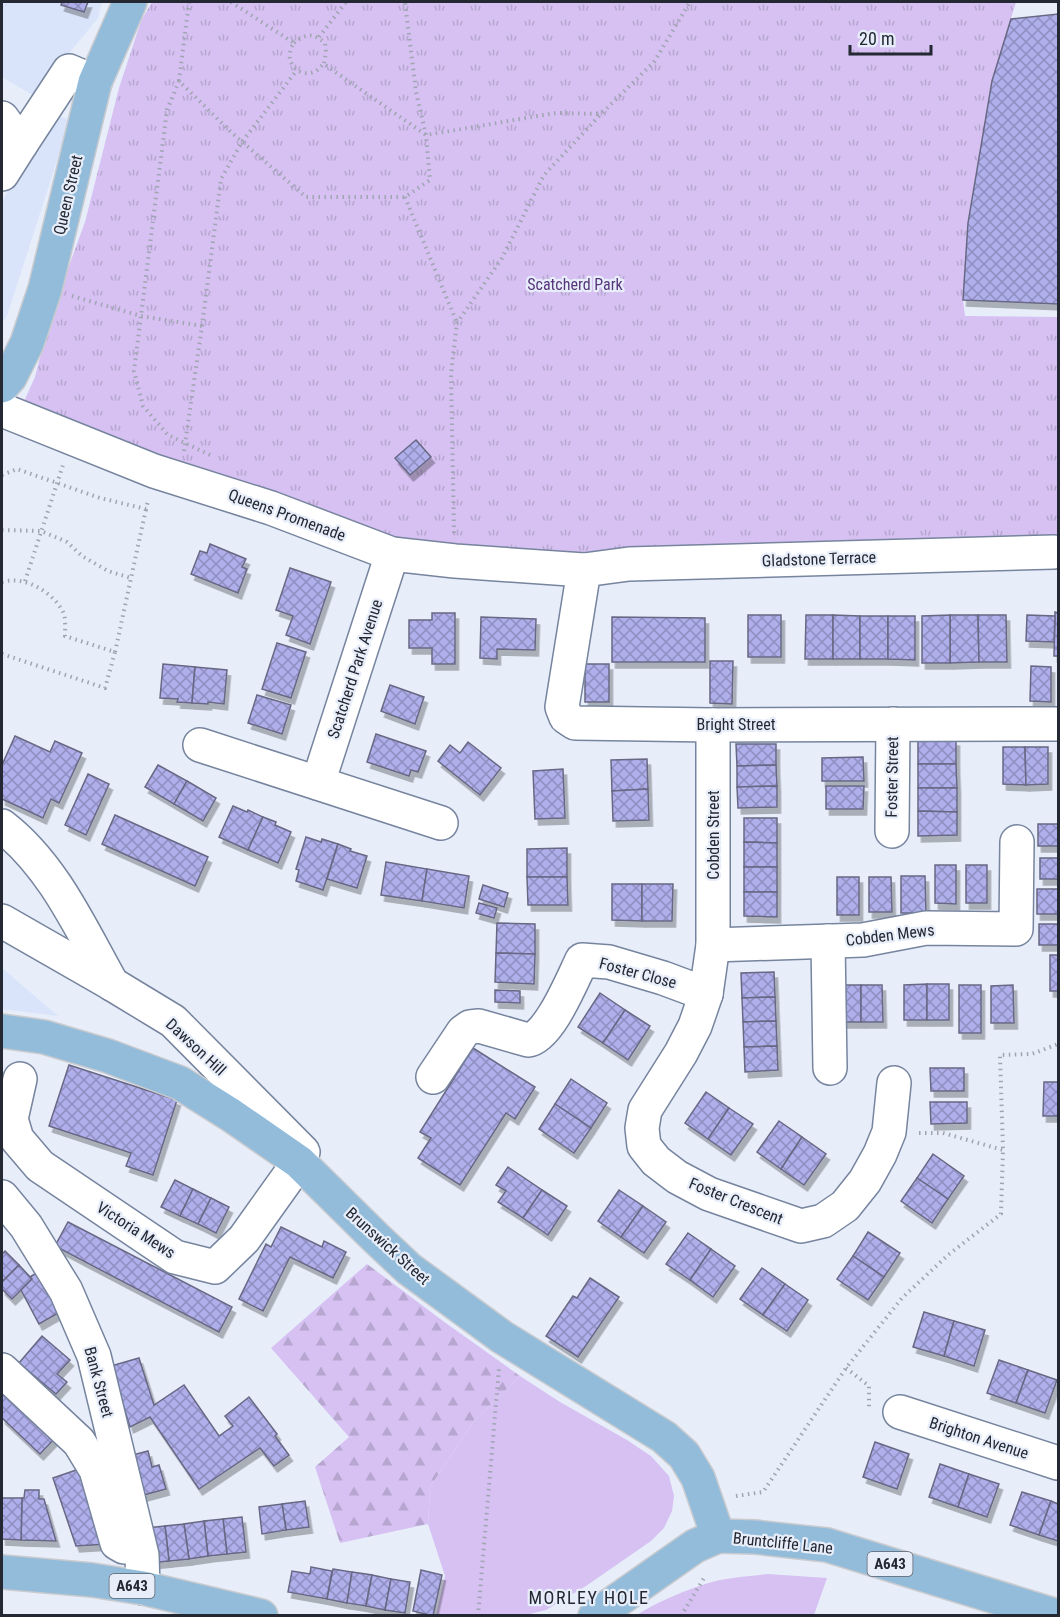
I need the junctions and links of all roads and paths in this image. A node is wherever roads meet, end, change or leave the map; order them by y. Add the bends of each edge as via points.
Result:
1 (130, 2) edge
2 (189, 2) edge
3 (231, 2) edge
4 (346, 2) edge
5 (405, 2) edge
6 (690, 2) edge
7 (319, 38) junction
8 (294, 43) junction
9 (324, 64) junction
10 (297, 70) junction
11 (179, 81) junction
12 (95, 82) junction
13 (601, 114) junction
14 (11, 131) edge
15 (426, 135) junction
16 (242, 142) junction
17 (2, 174) edge
18 (405, 197) junction
19 (45, 289) junction
20 (141, 316) junction
21 (457, 323) junction
22 (202, 326) junction
23 (2, 386) edge
24 (2, 410) edge
25 (72, 438) junction
26 (185, 443) junction
27 (215, 458) dead end
28 (2, 475) edge
29 (167, 475) junction
30 (57, 483) junction
31 (146, 509) junction
32 (2, 530) edge
33 (41, 531) junction
34 (1054, 552) dead end
35 (392, 554) junction
36 (455, 561) junction
37 (584, 570) junction
38 (131, 578) junction
39 (25, 581) junction
40 (2, 582) edge
41 (115, 652) junction
42 (2, 654) edge
43 (893, 724) junction
44 (1059, 724) edge
45 (713, 725) junction
46 (200, 745) dead end
47 (318, 783) junction
48 (441, 824) dead end
49 (2, 826) edge
50 (892, 831) dead end
51 (1017, 842) dead end
52 (2, 921) edge
53 (828, 941) junction
54 (713, 945) junction
55 (112, 984) junction
56 (706, 994) junction
57 (2, 1031) edge
58 (1059, 1044) edge
59 (830, 1068) dead end
60 (433, 1077) dead end
61 (20, 1079) dead end
62 (894, 1083) dead end
63 (889, 1132) junction
64 (1003, 1150) junction
65 (299, 1162) junction
66 (2, 1197) edge
67 (502, 1338) junction
68 (2, 1370) edge
69 (900, 1412) dead end
70 (1059, 1463) edge
71 (706, 1501) junction
72 (718, 1536) junction
73 (142, 1555) junction
74 (2, 1572) edge
75 (143, 1588) junction
76 (261, 1616) edge
77 (478, 1616) edge
78 (595, 1616) edge
79 (1057, 1616) edge

1 - 12 main road, Queen Street
2 - 11 path
3 - 8 path
4 - 7 path
5 - 15 path via 416,92
6 - 13 path via 654,62
7 - 8 path via 311,35
7 - 9 path via 325,43
8 - 10 path via 289,53
9 - 10 path via 316,71
9 - 15 path
10 - 16 path
11 - 16 path
11 - 20 path via 166,110
12 - 14 street via 69,71
12 - 19 main road, Queen Street
13 - 15 path via 556,113
13 - 21 path via 544,175 502,258
14 - 17 street
15 - 18 path via 430,180
16 - 18 path via 306,197
16 - 22 path via 221,179
18 - 21 path
19 - 20 path
19 - 23 main road, Queen Street via 27,343
20 - 22 path
20 - 26 path via 134,370 143,406 168,435
21 - 36 path via 451,374
22 - 26 path
24 - 25 street, Queens Promenade
25 - 29 street, Queens Promenade
25 - 30 path
26 - 27 path
26 - 29 path
28 - 30 path via 17,469
29 - 31 path
29 - 35 street, Queens Promenade via 272,508
30 - 31 path
30 - 33 path
31 - 38 path
32 - 33 path
33 - 38 path via 67,542 108,571
33 - 39 path
34 - 37 street, Gladstone Terrace via 640,564
35 - 36 street, Queens Promenade
35 - 47 street, Scatcherd Park Avenue
36 - 37 street, Queens Promenade
37 - 45 street, Bright Street via 562,706 567,717 575,723
38 - 41 path
39 - 40 path
39 - 41 path via 52,596 64,614 65,636
41 - 42 path via 105,688
43 - 44 street, Bright Street
43 - 45 street, Bright Street
43 - 50 street, Foster Street
45 - 54 street, Cobden Street
46 - 47 street
47 - 48 street
49 - 55 street via 42,865
51 - 53 street, Cobden Mews via 1016,930 926,928 863,940
52 - 55 street, Dawson Hill
53 - 54 street, Cobden Mews
53 - 59 street
54 - 56 street, Foster Crescent
55 - 65 street, Dawson Hill via 173,1021 303,1152
56 - 60 street, Foster Close via 609,962 582,960 560,1006 534,1039 470,1027
56 - 63 street, Foster Crescent via 681,1053 645,1110 642,1128 644,1146 677,1177 709,1194 801,1226 824,1221 845,1206 865,1181
57 - 65 main road, Brunswick Street via 44,1036 180,1083
58 - 64 path via 1032,1054 1000,1055
61 - 65 street, Victoria Mews via 11,1119 17,1138 39,1166 175,1257 215,1267 244,1239
62 - 63 street, Foster Crescent
63 - 64 path via 943,1133
64 - 71 path via 1001,1214 948,1255 902,1298 846,1368 763,1492
65 - 67 main road, Brunswick Street via 409,1269
66 - 73 street, Bank Street via 26,1226 66,1291 94,1356
67 - 71 main road, Brunswick Street via 664,1437 684,1455
67 - 77 path
68 - 73 street via 80,1442 96,1470 117,1544
69 - 70 street, Brighton Avenue
71 - 72 main road, Brunswick Street
72 - 78 main road, Bruntcliffe Lane / A643 via 695,1546
72 - 79 main road, Bruntcliffe Lane / A643 via 827,1545
73 - 75 street, Bank Street
74 - 75 main road, A643
75 - 76 main road, A643

